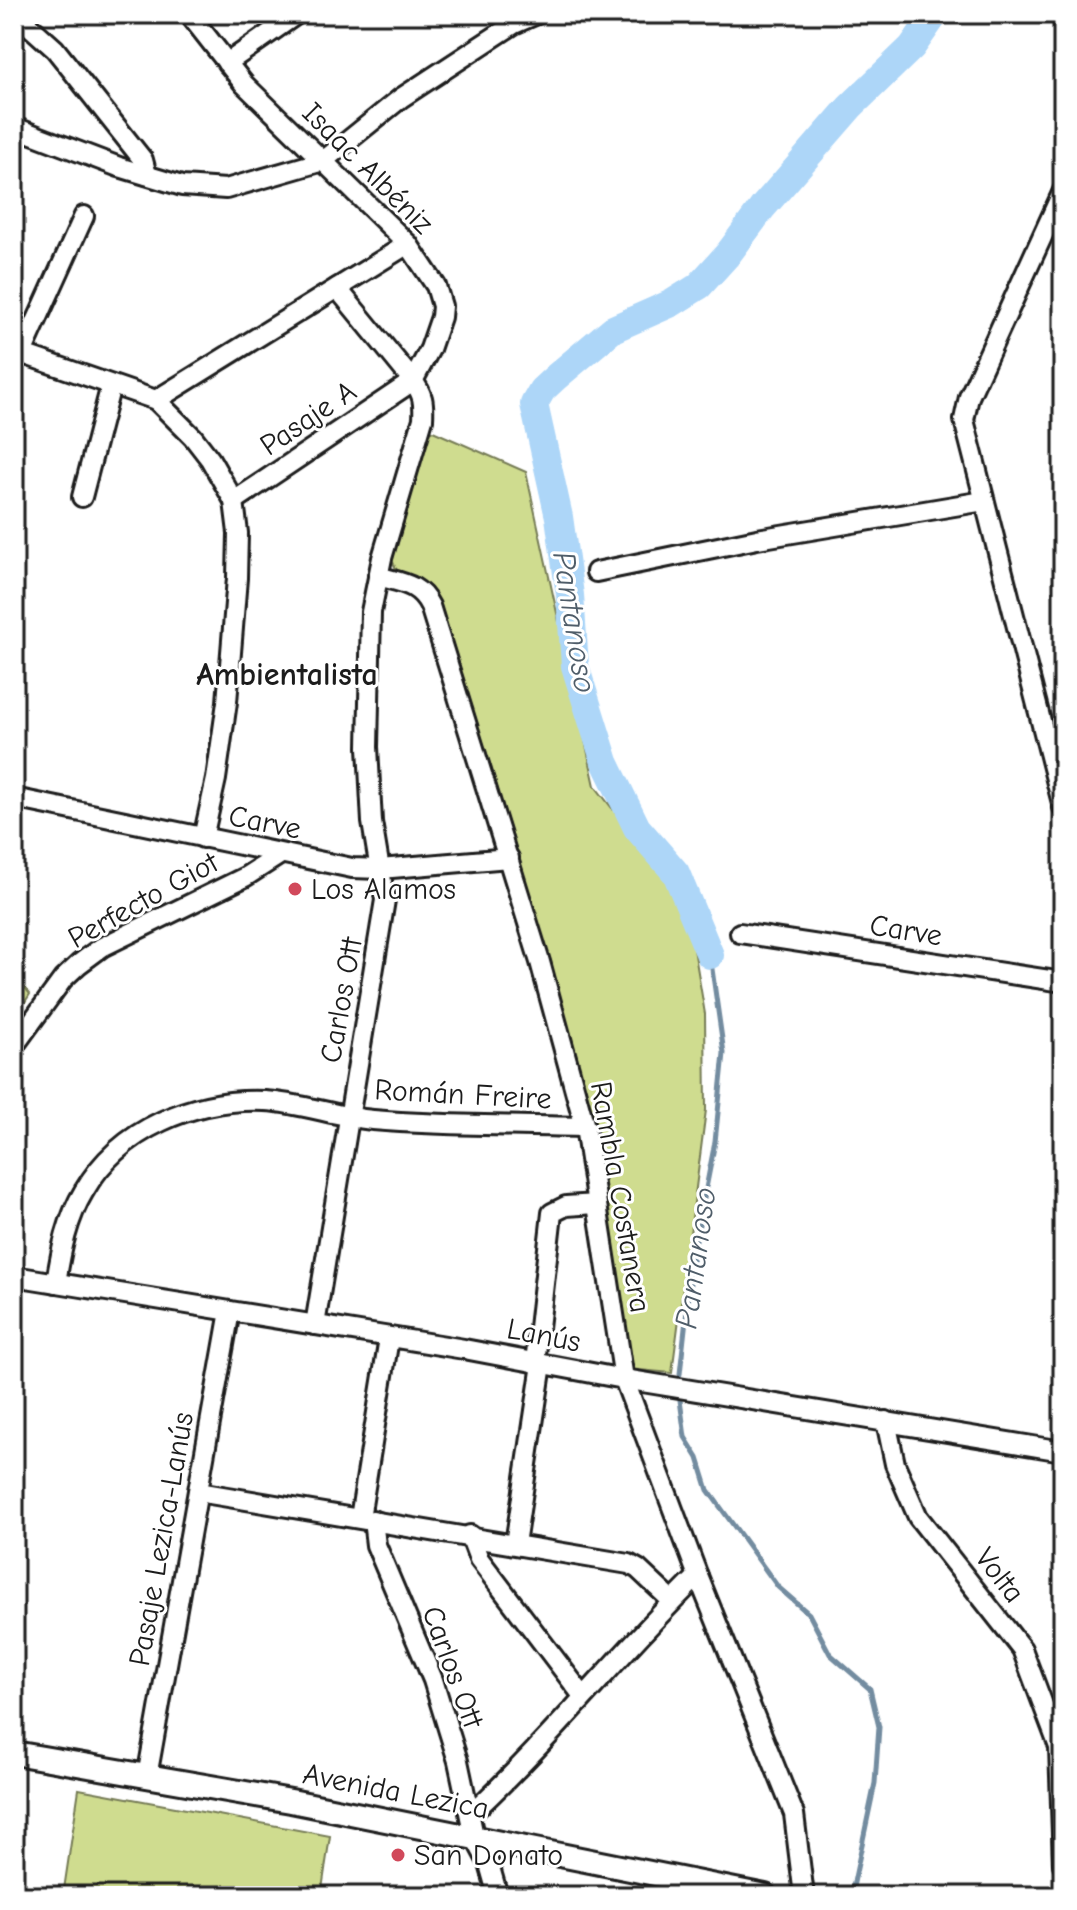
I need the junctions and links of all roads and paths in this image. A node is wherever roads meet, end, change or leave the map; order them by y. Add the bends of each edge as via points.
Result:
1 (16, 14) edge
2 (189, 14) edge
3 (297, 14) edge
4 (537, 14) edge
5 (510, 19) edge
6 (227, 63) junction
7 (14, 127) edge
8 (323, 161) junction
9 (147, 175) junction
10 (1063, 191) edge
11 (84, 216) dead end
12 (408, 244) junction
13 (337, 288) junction
14 (18, 352) edge
15 (413, 381) junction
16 (111, 385) junction
17 (156, 400) junction
18 (82, 497) dead end
19 (234, 501) junction
20 (984, 501) junction
21 (596, 572) dead end
22 (378, 576) junction
23 (14, 798) edge
24 (1063, 807) edge
25 (203, 838) junction
26 (281, 854) junction
27 (509, 858) junction
28 (380, 869) junction
29 (740, 933) dead end
30 (1063, 982) edge
31 (14, 1046) edge
32 (350, 1115) junction
33 (585, 1127) junction
34 (596, 1204) junction
35 (14, 1276) edge
36 (56, 1283) junction
37 (230, 1311) junction
38 (315, 1325) junction
39 (389, 1338) junction
40 (538, 1363) junction
41 (624, 1379) junction
42 (886, 1421) junction
43 (1063, 1451) edge
44 (198, 1492) junction
45 (366, 1519) junction
46 (470, 1535) junction
47 (515, 1544) junction
48 (698, 1576) junction
49 (672, 1601) junction
50 (583, 1696) junction
51 (1061, 1746) edge
52 (14, 1753) edge
53 (147, 1777) junction
54 (472, 1825) junction
55 (1063, 1864) edge
56 (498, 1896) edge
57 (765, 1896) edge
58 (804, 1896) edge

1 - 9 street via 55,49 143,160
2 - 6 street, Isaac Albéniz
3 - 6 street
4 - 5 street
5 - 8 street
6 - 8 street, Isaac Albéniz
7 - 9 street
8 - 9 street via 226,189 182,186
8 - 12 street, Isaac Albéniz
10 - 20 street via 969,397 964,420
11 - 14 street
12 - 13 street
12 - 15 street, Isaac Albéniz via 436,286 442,306 430,349
13 - 15 street, Carlos Ott
13 - 17 street
14 - 16 street
15 - 19 street, Pasaje A
15 - 22 street, Carlos Ott via 422,393 423,419
16 - 17 street
16 - 18 street
17 - 19 street via 210,459
19 - 25 street via 237,578 227,702
20 - 21 street
20 - 24 street
22 - 27 street, Rambla Costanera via 424,593
22 - 28 street, Carlos Ott via 371,612 368,747
23 - 25 street, Carve
25 - 26 street, Carve
26 - 28 street, Carve
26 - 31 street, Perfecto Giot via 102,947 63,979
27 - 28 street, Carve
27 - 33 street, Rambla Costanera
28 - 32 street, Carlos Ott via 384,914
29 - 30 street, Carve
32 - 33 street, Román Freire
32 - 36 street, Román Freire via 267,1101 227,1102 150,1126 98,1169 83,1192
32 - 38 street, Carlos Ott
33 - 34 street, Rambla Costanera
34 - 40 street via 566,1206 552,1213
34 - 41 street, Rambla Costanera
35 - 36 street, Lanús
36 - 37 street, Lanús
37 - 38 street, Lanús
37 - 44 street, Pasaje Lezica-Lanús
38 - 39 street, Lanús
39 - 40 street, Lanús
39 - 45 street, Carlos Ott
40 - 41 street, Lanús
40 - 47 street
41 - 42 street, Lanús
41 - 48 street, Rambla Costanera
42 - 43 street, Lanús
42 - 51 street, Volta via 895,1464 918,1517 1022,1649
44 - 45 street
44 - 53 street, Pasaje Lezica-Lanús
45 - 46 street
45 - 54 street, Carlos Ott via 433,1680
46 - 47 street
46 - 50 street via 479,1559
47 - 49 street via 629,1564
48 - 49 street
48 - 58 street, Rambla Costanera via 794,1814
49 - 50 street
50 - 54 street
51 - 55 street, Volta
52 - 53 street, Avenida Lezica
53 - 54 street, Avenida Lezica
54 - 56 street, Carlos Ott
54 - 57 street, Avenida Lezica

